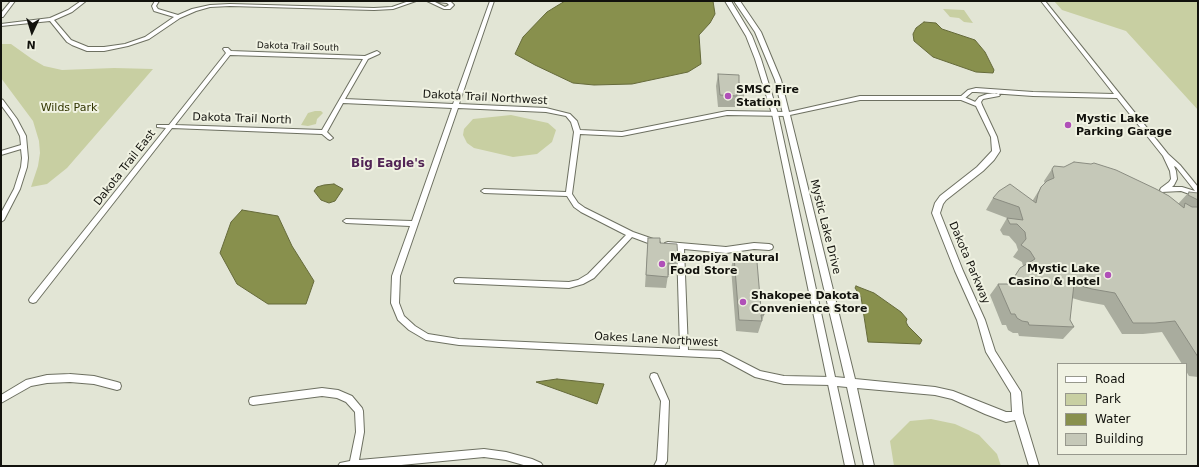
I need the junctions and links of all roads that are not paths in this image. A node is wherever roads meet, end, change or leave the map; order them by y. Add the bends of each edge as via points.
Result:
1 (13, 1) edge
2 (84, 1) edge
3 (157, 1) edge
4 (414, 1) edge
5 (429, 1) edge
6 (438, 1) edge
7 (492, 1) edge
8 (728, 1) edge
9 (737, 1) edge
10 (1043, 1) edge
11 (1, 16) edge
12 (178, 17) junction
13 (51, 18) junction
14 (1, 25) edge
15 (227, 51) joint
16 (377, 53) dead end
17 (366, 58) junction
18 (1033, 94) junction
19 (1118, 96) junction
20 (962, 98) junction
21 (342, 101) junction
22 (1, 102) edge
23 (979, 105) junction
24 (455, 106) junction
25 (775, 114) junction
26 (787, 114) junction
27 (159, 126) dead end
28 (170, 127) junction
29 (324, 132) junction
30 (577, 132) junction
31 (330, 138) dead end
32 (24, 146) junction
33 (1, 153) edge
34 (1166, 155) junction
35 (1163, 190) junction
36 (484, 191) dead end
37 (1198, 192) edge
38 (569, 194) junction
39 (1198, 195) edge
40 (1161, 198) edge
41 (1, 220) edge
42 (346, 221) dead end
43 (413, 224) junction
44 (630, 234) junction
45 (680, 246) junction
46 (769, 247) dead end
47 (458, 281) dead end
48 (33, 300) dead end
49 (684, 353) junction
50 (654, 377) dead end
51 (831, 381) junction
52 (851, 383) junction
53 (117, 386) dead end
54 (1, 399) edge
55 (253, 401) dead end
56 (1018, 412) junction
57 (354, 464) junction
58 (343, 466) edge
59 (538, 466) edge
60 (659, 466) edge
61 (850, 466) edge
62 (869, 466) edge
63 (1034, 466) edge

1 - 11 street
2 - 13 street via 70,11
3 - 12 street via 154,6 156,10
4 - 12 street via 393,8 374,10 219,5 194,10
5 - 6 street via 444,8 452,5
7 - 24 street
8 - 25 street via 749,36
9 - 26 street, Mystic Lake Drive via 758,32 768,54
10 - 19 street
12 - 13 street via 137,42 115,48 95,49 79,47 69,41
13 - 14 street
15 - 17 street, Dakota Trail South
15 - 28 street, Dakota Trail East
16 - 17 street
17 - 21 street
18 - 19 street
18 - 20 street via 976,90
18 - 23 street via 987,96 981,98
19 - 34 street
20 - 23 street
20 - 26 street via 860,98
21 - 24 street, Dakota Trail Northwest
21 - 29 street
22 - 32 street via 15,120 23,136
23 - 56 street, Dakota Parkway via 994,137 996,151 980,168 943,198 936,213 981,320 991,352 1016,392
24 - 30 street, Dakota Trail Northwest via 558,112 568,115 574,121
24 - 43 street
25 - 26 street
25 - 30 street via 716,114 629,133
25 - 51 street
26 - 52 street, Mystic Lake Drive
27 - 28 street, Dakota Trail North
28 - 29 street, Dakota Trail North
28 - 48 street, Dakota Trail East
29 - 31 street
30 - 38 street
32 - 33 street
32 - 41 street via 24,167 19,184
34 - 35 street via 1174,179 1172,184
34 - 37 street
35 - 39 street via 1182,189
35 - 40 street
36 - 38 street
38 - 44 street via 583,210
42 - 43 street
43 - 49 street, Oakes Lane Northwest via 396,276 395,303 401,318 426,337 459,342
44 - 45 street via 648,242
44 - 47 street via 592,276 570,285
45 - 46 street via 726,250 754,246
45 - 49 street
49 - 51 street, Oakes Lane Northwest via 721,355 758,374 784,380
50 - 60 street via 665,401 662,461
51 - 52 street, Oakes Lane Northwest
51 - 61 street
52 - 56 street, Oakes Lane Northwest via 936,390 1006,417 1014,416
52 - 62 street, Mystic Lake Drive
53 - 54 street via 94,380 47,379 29,383
55 - 57 street via 322,392 338,394 349,399 359,411 360,432
56 - 63 street, Dakota Parkway
57 - 58 street
57 - 59 street via 484,453 506,456

